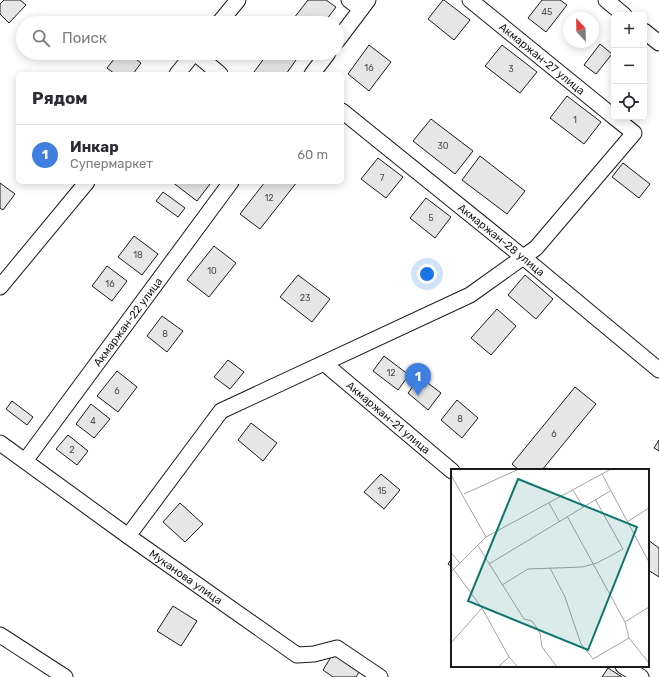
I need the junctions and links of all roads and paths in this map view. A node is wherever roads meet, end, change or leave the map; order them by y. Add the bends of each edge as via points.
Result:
1 (238, 0) edge
2 (470, 0) edge
3 (606, 0) edge
4 (359, 3) edge
5 (620, 12) edge
6 (225, 16) edge
7 (344, 29) edge
8 (647, 33) edge
9 (659, 43) edge
10 (189, 60) edge
11 (203, 60) edge
12 (323, 60) edge
13 (179, 72) edge
14 (218, 72) edge
15 (314, 72) edge
16 (344, 113) edge
17 (611, 115) edge
18 (618, 120) edge
19 (85, 184) edge
20 (230, 184) edge
21 (523, 257) junction
22 (0, 287) edge
23 (325, 364) junction
24 (659, 370) edge
25 (0, 443) edge
26 (25, 461) junction
27 (451, 470) edge
28 (128, 536) junction
29 (0, 636) edge
30 (625, 667) edge
31 (65, 677) edge
32 (380, 677) edge
33 (642, 677) edge

1 - 6 street
2 - 17 street, Акмаржан-27 улица
3 - 5 street
4 - 7 street
8 - 9 street
10 - 13 street
11 - 14 street
12 - 15 street
16 - 21 street, Акмаржан-28 улица
18 - 21 street, Акмаржан-27 улица via 634,133 536,248
19 - 22 street
20 - 26 street, Акмаржан-22 улица
21 - 23 street via 470,295
21 - 24 street, Акмаржан-28 улица
23 - 27 street, Акмаржан-21 улица
23 - 28 street via 221,411
25 - 26 street, Муканова улица
26 - 28 street, Муканова улица
28 - 32 street, Муканова улица via 297,655 337,648
29 - 31 street
30 - 33 street

